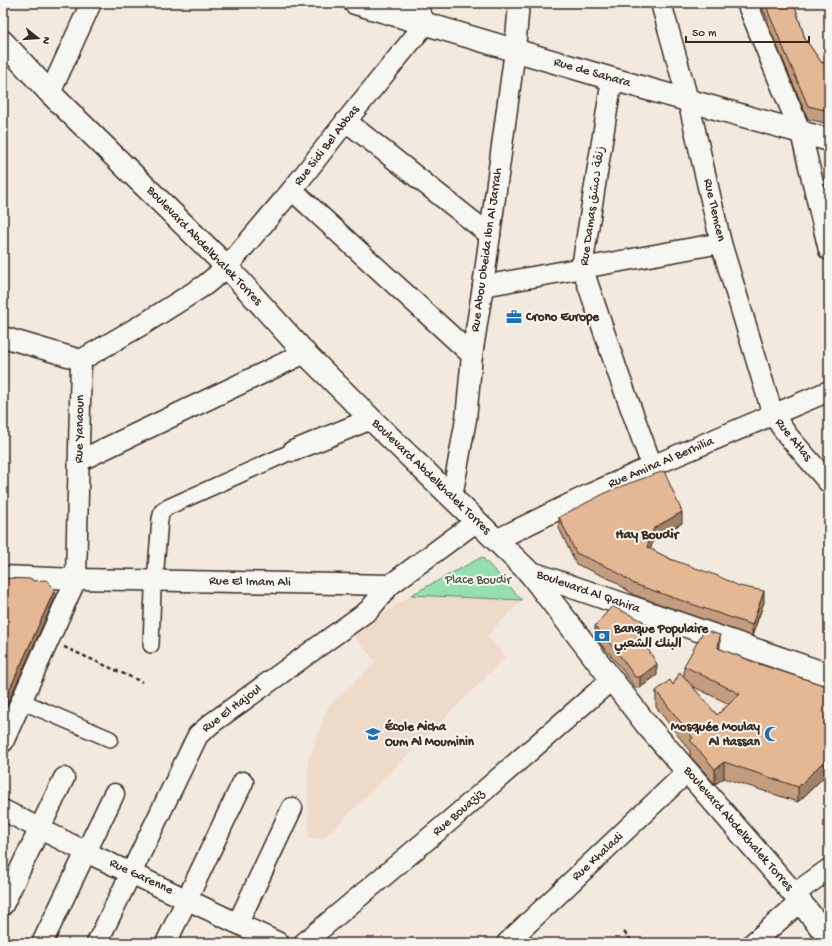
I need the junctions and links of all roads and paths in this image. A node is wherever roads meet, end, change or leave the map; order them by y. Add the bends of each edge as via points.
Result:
1 (91, 3) edge
2 (355, 3) edge
3 (413, 3) edge
4 (519, 3) edge
5 (662, 3) edge
6 (747, 3) edge
7 (426, 23) junction
8 (3, 42) edge
9 (515, 50) junction
10 (612, 79) junction
11 (50, 93) junction
12 (688, 100) junction
13 (346, 121) junction
14 (801, 133) junction
15 (829, 140) edge
16 (292, 190) junction
17 (490, 235) junction
18 (721, 243) junction
19 (829, 250) edge
20 (227, 267) junction
21 (582, 267) junction
22 (484, 286) junction
23 (3, 337) edge
24 (306, 353) junction
25 (472, 355) junction
26 (81, 360) junction
27 (829, 391) edge
28 (773, 415) junction
29 (370, 419) junction
30 (293, 451) joint
31 (79, 461) junction
32 (652, 466) junction
33 (829, 483) edge
34 (452, 497) junction
35 (477, 521) junction
36 (496, 540) junction
37 (529, 572) junction
38 (3, 576) edge
39 (76, 579) junction
40 (155, 581) junction
41 (390, 585) junction
42 (49, 640) junction
43 (151, 645) dead end
44 (829, 675) edge
45 (611, 680) junction
46 (142, 682) dead end
47 (21, 701) junction
48 (110, 739) dead end
49 (3, 742) edge
50 (688, 771) junction
51 (64, 778) dead end
52 (243, 782) dead end
53 (114, 794) dead end
54 (292, 808) dead end
55 (3, 810) edge
56 (40, 829) junction
57 (86, 852) junction
58 (829, 869) edge
59 (131, 872) junction
60 (797, 898) junction
61 (187, 899) junction
62 (3, 905) edge
63 (238, 923) junction
64 (624, 932) dead end
65 (256, 938) edge
66 (829, 938) edge
67 (42, 943) edge
68 (97, 943) edge
69 (166, 943) edge
70 (279, 943) edge
71 (304, 943) edge
72 (507, 943) edge
73 (633, 943) edge
74 (753, 943) edge

1 - 11 street
2 - 7 main road, Rue de Sahara
3 - 7 street
4 - 9 street, Rue Abou Obeida Ibn Al Jarrah
5 - 12 street, Rue Tlemcen
6 - 14 street
7 - 9 main road, Rue de Sahara
7 - 13 street, Rue Sidi Bel Abbas
8 - 11 main road, Boulevard Abdelkhalek Torres
9 - 10 main road, Rue de Sahara
9 - 17 street, Rue Abou Obeida Ibn Al Jarrah
10 - 12 main road, Rue de Sahara
10 - 21 street, Rue Damas زنقة دمشق
11 - 20 main road, Boulevard Abdelkhalek Torres
12 - 14 main road, Rue de Sahara
12 - 18 street, Rue Tlemcen
13 - 16 street, Rue Sidi Bel Abbas
13 - 17 street
14 - 15 main road, Rue de Sahara
14 - 19 street
16 - 20 street, Rue Sidi Bel Abbas
16 - 25 street
17 - 22 street, Rue Abou Obeida Ibn Al Jarrah
18 - 21 street
18 - 28 street, Rue Tlemcen
20 - 24 main road, Boulevard Abdelkhalek Torres
20 - 26 street, Rue Sidi Bel Abbas via 205,285
21 - 22 street
21 - 32 street, Rue Damas زنقة دمشق
22 - 25 street, Rue Abou Obeida Ibn Al Jarrah
23 - 26 street
24 - 29 main road, Boulevard Abdelkhalek Torres
24 - 31 street
25 - 34 street, Rue Abou Obeida Ibn Al Jarrah via 466,419
26 - 31 street, Rue Yanaoun
27 - 28 street, Rue Amina Al Berhilia
28 - 32 street, Rue Amina Al Berhilia
28 - 33 street, Rue Atlas
29 - 30 street
29 - 34 main road, Boulevard Abdelkhalek Torres
30 - 40 street via 168,506 162,511
31 - 39 street, Rue Yanaoun
32 - 36 street, Rue Amina Al Berhilia via 588,494
34 - 35 main road, Boulevard Abdelkhalek Torres
35 - 36 main road, Boulevard Abdelkhalek Torres
35 - 41 street
36 - 37 main road, Boulevard Abdelkhalek Torres
37 - 44 main road, Boulevard Al Qahira
37 - 45 main road, Boulevard Abdelkhalek Torres
38 - 39 street, Rue El Imam Ali
39 - 40 street, Rue El Imam Ali
39 - 42 street
40 - 41 street, Rue El Imam Ali
40 - 43 street
41 - 59 street, Rue El Hajoul via 369,610 198,735
42 - 46 path
42 - 47 street
45 - 50 main road, Boulevard Abdelkhalek Torres
45 - 71 street, Rue Bouaziz via 453,818
47 - 48 street
47 - 49 street
50 - 60 main road, Boulevard Abdelkhalek Torres
50 - 72 street, Rue Khaladi
51 - 56 street
52 - 61 street
53 - 57 street
54 - 63 street
55 - 56 street, Rue Garenne
56 - 57 street, Rue Garenne
56 - 62 street
57 - 59 street, Rue Garenne
57 - 67 street
58 - 60 street
59 - 61 street, Rue Garenne
59 - 68 street, Rue El Hajoul
60 - 66 main road, Boulevard Abdelkhalek Torres
60 - 74 street
61 - 63 street, Rue Garenne
61 - 69 street
63 - 65 street, Rue Garenne
64 - 73 path
65 - 70 street, Rue Garenne

